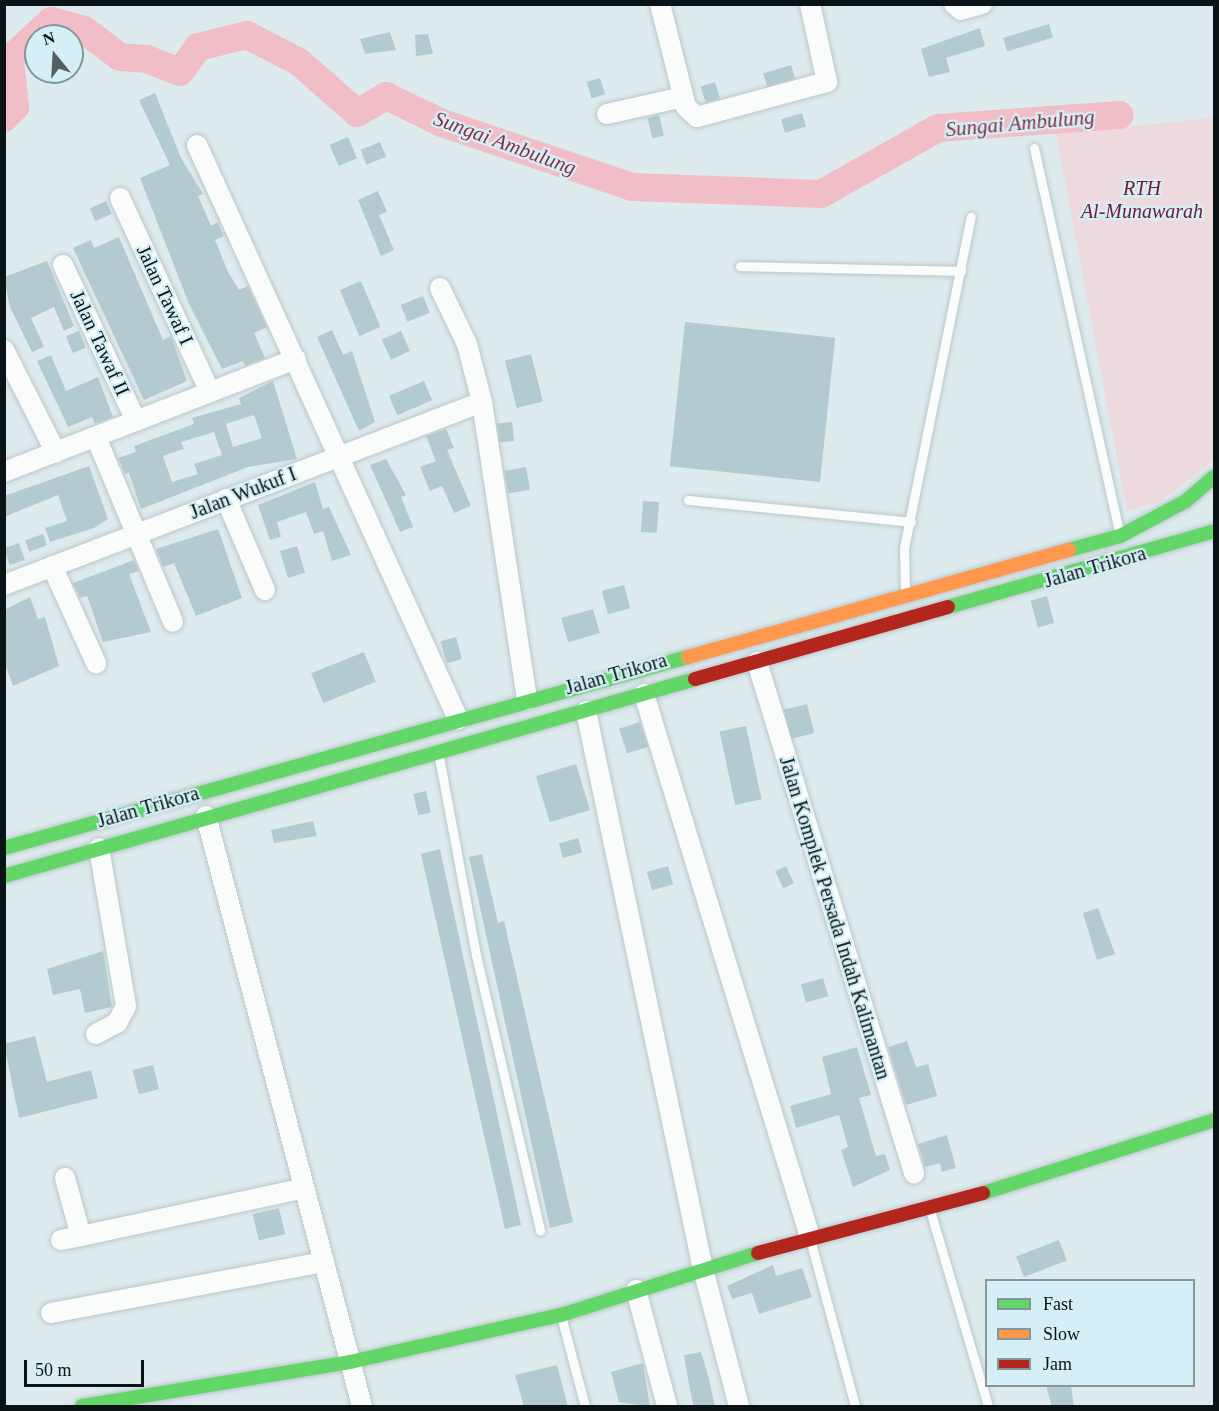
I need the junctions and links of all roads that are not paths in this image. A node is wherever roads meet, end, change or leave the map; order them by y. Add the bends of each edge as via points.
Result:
1 (660, 4) edge
2 (810, 4) edge
3 (982, 4) edge
4 (956, 7) edge
5 (682, 97) junction
6 (608, 114) dead end
7 (197, 145) dead end
8 (1034, 148) dead end
9 (120, 198) dead end
10 (971, 217) dead end
11 (63, 265) dead end
12 (740, 266) dead end
13 (961, 271) junction
14 (440, 288) dead end
15 (4, 350) edge
16 (296, 358) junction
17 (210, 392) junction
18 (482, 402) junction
19 (136, 421) junction
20 (96, 437) junction
21 (56, 453) junction
22 (341, 454) junction
23 (4, 472) edge
24 (1215, 477) edge
25 (226, 499) junction
26 (688, 500) dead end
27 (911, 522) junction
28 (1215, 531) edge
29 (135, 534) junction
30 (1120, 536) junction
31 (52, 566) junction
32 (4, 585) edge
33 (265, 590) dead end
34 (905, 592) junction
35 (911, 619) junction
36 (173, 622) dead end
37 (757, 662) junction
38 (96, 663) dead end
39 (644, 694) junction
40 (527, 700) junction
41 (586, 711) junction
42 (458, 719) junction
43 (439, 754) junction
44 (266, 774) junction
45 (273, 798) junction
46 (206, 816) junction
47 (4, 848) edge
48 (99, 848) junction
49 (4, 876) edge
50 (96, 1034) dead end
51 (1215, 1120) edge
52 (914, 1173) dead end
53 (65, 1178) dead end
54 (304, 1188) junction
55 (929, 1207) junction
56 (540, 1231) dead end
57 (81, 1236) junction
58 (810, 1237) junction
59 (61, 1240) dead end
60 (324, 1262) junction
61 (703, 1269) junction
62 (636, 1290) junction
63 (51, 1313) dead end
64 (561, 1315) junction
65 (350, 1362) junction
66 (82, 1407) edge
67 (362, 1407) edge
68 (585, 1407) edge
69 (667, 1407) edge
70 (739, 1407) edge
71 (855, 1407) edge
72 (988, 1407) edge

1 - 5 street
2 - 5 street via 828,76 825,84 702,117 689,113
3 - 4 street
5 - 6 street
7 - 16 street
8 - 30 lane
9 - 17 street, Jalan Tawaf I
10 - 13 lane
11 - 19 street, Jalan Tawaf II
12 - 13 lane
13 - 27 lane
14 - 18 street via 468,344
15 - 21 street
16 - 17 street
16 - 22 street
17 - 19 street
18 - 22 street, Jalan Wukuf I
18 - 40 street
19 - 20 street
20 - 21 street
20 - 29 street
21 - 23 street
22 - 25 street, Jalan Wukuf I
22 - 42 street
24 - 30 main road, Jalan Trikora via 1186,501
25 - 29 street, Jalan Wukuf I
25 - 33 street
26 - 27 lane
27 - 34 lane via 902,572
28 - 35 main road, Jalan Trikora
29 - 31 street, Jalan Wukuf I
29 - 36 street
30 - 34 main road, Jalan Trikora
31 - 32 street, Jalan Wukuf I
31 - 38 street
34 - 35 main road
34 - 40 main road, Jalan Trikora
35 - 37 main road, Jalan Trikora
37 - 39 main road, Jalan Trikora
37 - 52 street, Jalan Komplek Persada Indah Kalimantan
39 - 41 main road, Jalan Trikora
39 - 58 street
40 - 42 main road, Jalan Trikora
41 - 43 main road, Jalan Trikora
41 - 61 street
42 - 44 main road, Jalan Trikora
43 - 45 main road, Jalan Trikora
43 - 56 lane via 473,944
44 - 45 main road
44 - 47 main road, Jalan Trikora
45 - 46 main road, Jalan Trikora
46 - 48 main road, Jalan Trikora
46 - 54 street
48 - 49 main road, Jalan Trikora
48 - 50 street via 126,1006 117,1023
51 - 55 main road via 1031,1181
53 - 57 street
54 - 57 street
54 - 60 street
55 - 58 main road
55 - 72 lane
57 - 59 street
58 - 61 main road
58 - 71 lane
60 - 63 street
60 - 65 street
61 - 62 main road
61 - 70 street
62 - 64 main road
62 - 69 street
64 - 65 main road
64 - 68 lane
65 - 66 main road
65 - 67 street

